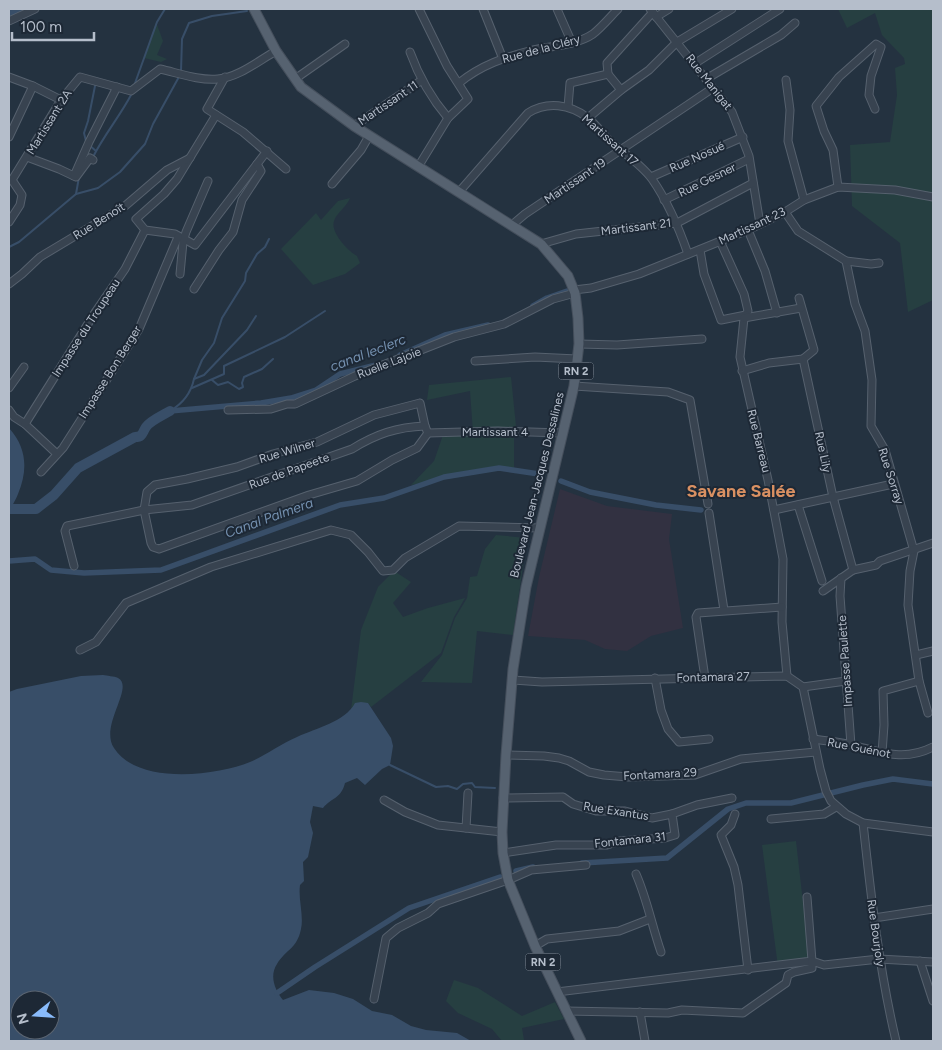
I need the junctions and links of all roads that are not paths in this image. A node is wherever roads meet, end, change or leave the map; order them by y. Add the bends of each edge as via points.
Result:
1 (35, 9) edge
2 (254, 9) edge
3 (419, 9) edge
4 (483, 9) edge
5 (557, 9) edge
6 (618, 9) edge
7 (669, 9) edge
8 (732, 9) edge
9 (780, 9) edge
10 (653, 13) edge
11 (9, 21) edge
12 (795, 23) dead end
13 (572, 42) junction
14 (677, 42) junction
15 (345, 44) dead end
16 (276, 52) junction
17 (410, 52) dead end
18 (503, 59) junction
19 (694, 64) junction
20 (608, 74) junction
21 (9, 77) edge
22 (225, 77) junction
23 (295, 79) junction
24 (706, 79) junction
25 (422, 80) junction
26 (786, 80) dead end
27 (459, 82) junction
28 (33, 86) junction
29 (117, 87) junction
30 (713, 88) junction
31 (621, 90) junction
32 (61, 100) junction
33 (568, 106) junction
34 (875, 109) dead end
35 (216, 115) junction
36 (448, 118) junction
37 (588, 118) junction
38 (354, 126) junction
39 (369, 136) junction
40 (9, 137) edge
41 (743, 137) junction
42 (620, 150) junction
43 (267, 151) junction
44 (27, 157) junction
45 (190, 158) junction
46 (92, 159) dead end
47 (749, 159) junction
48 (257, 164) junction
49 (418, 167) junction
50 (286, 169) dead end
51 (74, 176) junction
52 (651, 177) junction
53 (208, 182) dead end
54 (332, 184) dead end
55 (753, 184) junction
56 (838, 187) junction
57 (458, 192) junction
58 (933, 197) edge
59 (664, 200) junction
60 (804, 200) junction
61 (784, 212) junction
62 (9, 222) edge
63 (677, 223) junction
64 (760, 224) junction
65 (512, 225) junction
66 (145, 230) junction
67 (748, 230) junction
68 (181, 237) junction
69 (720, 242) junction
70 (541, 244) junction
71 (700, 250) junction
72 (688, 254) junction
73 (846, 261) junction
74 (879, 263) dead end
75 (180, 274) dead end
76 (9, 284) edge
77 (194, 288) dead end
78 (574, 292) junction
79 (798, 298) dead end
80 (801, 308) junction
81 (777, 313) junction
82 (745, 317) junction
83 (702, 339) dead end
84 (579, 344) junction
85 (577, 359) junction
86 (803, 359) junction
87 (475, 361) dead end
88 (24, 367) dead end
89 (742, 371) junction
90 (574, 386) junction
91 (9, 388) edge
92 (9, 410) edge
93 (228, 410) dead end
94 (25, 424) junction
95 (427, 430) junction
96 (562, 433) junction
97 (58, 454) junction
98 (41, 472) dead end
99 (893, 484) junction
100 (833, 497) junction
101 (708, 504) dead end
102 (798, 505) junction
103 (144, 510) junction
104 (774, 510) junction
105 (709, 513) dead end
106 (540, 528) junction
107 (933, 544) edge
108 (914, 551) junction
109 (74, 566) dead end
110 (853, 570) junction
111 (841, 578) junction
112 (822, 581) dead end
113 (823, 591) dead end
114 (782, 607) junction
115 (724, 610) junction
116 (80, 650) dead end
117 (933, 652) edge
118 (916, 656) junction
119 (787, 676) junction
120 (655, 678) junction
121 (705, 678) junction
122 (513, 680) junction
123 (846, 681) junction
124 (919, 682) junction
125 (803, 687) junction
126 (928, 713) dead end
127 (709, 739) dead end
128 (813, 739) junction
129 (851, 745) junction
130 (933, 747) edge
131 (816, 752) junction
132 (882, 753) junction
133 (506, 755) junction
134 (468, 794) dead end
135 (503, 798) junction
136 (732, 798) dead end
137 (384, 800) dead end
138 (834, 804) junction
139 (672, 814) junction
140 (735, 814) dead end
141 (771, 819) dead end
142 (863, 823) junction
143 (466, 828) junction
144 (502, 832) junction
145 (933, 832) edge
146 (503, 853) junction
147 (586, 865) dead end
148 (636, 874) dead end
149 (508, 880) junction
150 (807, 897) dead end
151 (933, 909) edge
152 (874, 918) junction
153 (650, 919) junction
154 (536, 946) junction
155 (661, 952) dead end
156 (880, 959) junction
157 (920, 961) junction
158 (812, 962) junction
159 (933, 962) edge
160 (748, 970) junction
161 (557, 992) junction
162 (374, 999) dead end
163 (933, 1001) edge
164 (566, 1011) junction
165 (640, 1012) junction
166 (581, 1041) edge
167 (646, 1041) edge
168 (896, 1041) edge

1 - 11 street
2 - 16 main road, Boulevard Jean-Jacques Dessalines / RN 2
3 - 27 street via 447,66
4 - 18 street
5 - 13 street
6 - 13 street, Rue de la Cléry via 593,34
7 - 10 street
8 - 14 street
9 - 19 street
10 - 14 street, Rue Manigat
10 - 20 street via 607,64
12 - 24 street via 781,35
13 - 18 street, Rue de la Cléry
14 - 19 street, Rue Manigat
14 - 31 street via 649,70
15 - 23 street
16 - 22 street, Martissant 2A
16 - 23 main road, Boulevard Jean-Jacques Dessalines / RN 2
17 - 25 street
18 - 27 street, Rue de la Cléry via 474,70
19 - 24 street, Rue Manigat
20 - 31 street
20 - 33 street via 570,82
21 - 28 street
22 - 29 street, Martissant 2A via 202,78 160,69 131,91
22 - 35 street via 207,109
23 - 38 main road, Boulevard Jean-Jacques Dessalines / RN 2 via 301,87
24 - 30 street, Rue Manigat
25 - 36 street
25 - 38 street, Martissant 11
26 - 60 street via 790,110 788,141
27 - 36 street via 468,99
28 - 32 street
28 - 40 street
29 - 32 street, Martissant 2A via 80,76
29 - 51 street
30 - 41 street, Rue Manigat via 732,112
30 - 42 street, Martissant 19
31 - 37 street
32 - 44 street, Martissant 2A
33 - 37 street, Martissant 17
33 - 57 street, Martissant 17 via 545,106 528,113
34 - 56 street via 869,95 871,76 881,47 876,44 839,77 816,106 833,150
35 - 43 street
35 - 45 street
36 - 49 street
37 - 42 street, Martissant 17
38 - 39 main road, Boulevard Jean-Jacques Dessalines / RN 2
39 - 49 main road, Boulevard Jean-Jacques Dessalines / RN 2
39 - 54 street
41 - 47 street, Rue Manigat
41 - 52 street, Rue Nosué
42 - 52 street, Martissant 17
42 - 65 street, Martissant 19
43 - 48 street
43 - 50 street
44 - 51 street
44 - 62 street, Martissant 2A via 12,180 22,195 20,205
45 - 66 street via 164,194 136,219
45 - 76 street, Rue Benoît via 167,170 125,206 40,256
46 - 51 street
47 - 55 street, Rue Manigat
47 - 59 street, Rue Gesner
48 - 68 street via 195,245
48 - 77 street via 261,171 242,200 234,232
49 - 57 main road, Boulevard Jean-Jacques Dessalines / RN 2
52 - 59 street, Martissant 17
53 - 68 street, Impasse Bon Berger
55 - 63 street, Martissant 21
55 - 64 street, Rue Manigat
56 - 58 street, Martissant 23 via 895,190
56 - 60 street, Martissant 23
57 - 65 main road, Boulevard Jean-Jacques Dessalines / RN 2
59 - 63 street, Martissant 17
60 - 61 street, Martissant 23
61 - 64 street, Martissant 23
61 - 73 street via 798,231
63 - 70 street, Martissant 21 via 576,234
63 - 72 street, Martissant 17
64 - 67 street, Martissant 23
65 - 70 main road, Boulevard Jean-Jacques Dessalines / RN 2
66 - 68 street
66 - 94 street, Impasse du Troupeau via 125,269
67 - 69 street, Martissant 23
67 - 81 street via 765,271
68 - 75 street
68 - 97 street, Impasse Bon Berger via 139,329
69 - 71 street, Martissant 23
69 - 82 street, Rue Barreau via 744,294 748,311
70 - 78 main road, Boulevard Jean-Jacques Dessalines / RN 2 via 568,276
71 - 72 street, Martissant 23
71 - 82 street via 704,274 721,320
72 - 78 street, Martissant 23 via 639,274
73 - 74 street
73 - 99 street, Rue Sorray via 855,304 865,331 872,380 871,426 884,450
78 - 84 main road, Boulevard Jean-Jacques Dessalines / RN 2
78 - 93 street, Ruelle Lajoie via 504,324 454,337 355,376 295,404
79 - 80 street
80 - 81 street
80 - 86 street via 814,350
81 - 82 street
82 - 89 street, Rue Barreau via 740,357
83 - 84 street via 617,345
84 - 85 main road, Boulevard Jean-Jacques Dessalines / RN 2
85 - 87 street via 535,357
85 - 90 main road, Boulevard Jean-Jacques Dessalines / RN 2
86 - 89 street
86 - 100 street, Rue Lily
88 - 91 street
89 - 104 street, Rue Barreau
90 - 96 main road, Boulevard Jean-Jacques Dessalines / RN 2
90 - 101 street via 668,392 690,400
92 - 94 street
94 - 97 street
95 - 96 street, Martissant 4
95 - 103 street, Rue de Papeete via 405,427 391,430 352,449 192,505
95 - 103 street, Rue Wilner via 420,403 374,415 318,442 237,467 155,485 147,492
95 - 103 street via 417,448 357,481 159,549 151,543
96 - 106 main road, Boulevard Jean-Jacques Dessalines / RN 2
97 - 98 street, Impasse Bon Berger
99 - 100 street
99 - 108 street, Rue Sorray
100 - 102 street
100 - 110 street, Rue Lily
102 - 104 street
102 - 112 street
103 - 109 street, Rue de Papeete via 67,526 65,531
104 - 114 street, Rue Barreau via 783,559
105 - 115 street
106 - 116 street via 459,526 405,558 393,570 383,571 351,535 331,530 211,567 126,602 96,642
106 - 122 main road, Boulevard Jean-Jacques Dessalines / RN 2 via 526,587
107 - 108 street
108 - 110 street
108 - 118 street, Rue Sorray via 908,605
110 - 111 street
111 - 113 street
111 - 123 street, Impasse Paulette
114 - 115 street
114 - 119 street, Rue Barreau
115 - 121 street via 700,611 696,617
117 - 118 street
118 - 124 street, Rue Sorray
119 - 121 street, Fontamara 27
119 - 125 street
120 - 121 street, Fontamara 27
120 - 122 street, Fontamara 27
120 - 127 street via 668,730 679,742
122 - 133 main road, Boulevard Jean-Jacques Dessalines / RN 2
123 - 125 street
123 - 129 street, Impasse Paulette
124 - 126 street, Rue Sorray
124 - 132 street via 884,691
125 - 128 street
128 - 129 street, Rue Guénot
128 - 131 street
129 - 132 street, Rue Guénot
130 - 132 street, Rue Guénot via 902,756
131 - 133 street, Fontamara 29 via 741,760 694,775 628,777 589,772 569,761 544,756
131 - 138 street via 826,791
133 - 135 main road, Boulevard Jean-Jacques Dessalines / RN 2
134 - 143 street
135 - 139 street, Rue Exantus via 563,797 572,804 596,811 625,811 652,818
135 - 144 main road, Boulevard Jean-Jacques Dessalines / RN 2
136 - 139 street, Fontamara 31
137 - 143 street via 438,825
138 - 141 street via 824,814
138 - 142 street
139 - 146 street, Fontamara 31 via 675,835 665,838
140 - 160 street via 731,825 721,835 738,885
142 - 145 street
142 - 152 street, Rue Bourjoly
143 - 144 street
144 - 146 main road, Boulevard Jean-Jacques Dessalines / RN 2
146 - 149 main road, Boulevard Jean-Jacques Dessalines / RN 2
147 - 149 street via 530,870
148 - 153 street
149 - 154 main road, RN 2
149 - 162 street via 438,904 428,914 398,928 386,938
150 - 158 street
151 - 152 street
152 - 156 street, Rue Bourjoly
153 - 154 street via 619,931 547,939
153 - 155 street
154 - 161 main road, RN 2
156 - 157 street
156 - 158 street via 824,965
156 - 168 street, Rue Bourjoly via 886,1003
157 - 159 street
157 - 163 street
158 - 160 street
158 - 165 street via 812,968 794,972 788,976 786,984 743,1013
160 - 161 street
161 - 164 main road, RN 2
164 - 165 street
164 - 166 main road, RN 2
165 - 167 street

